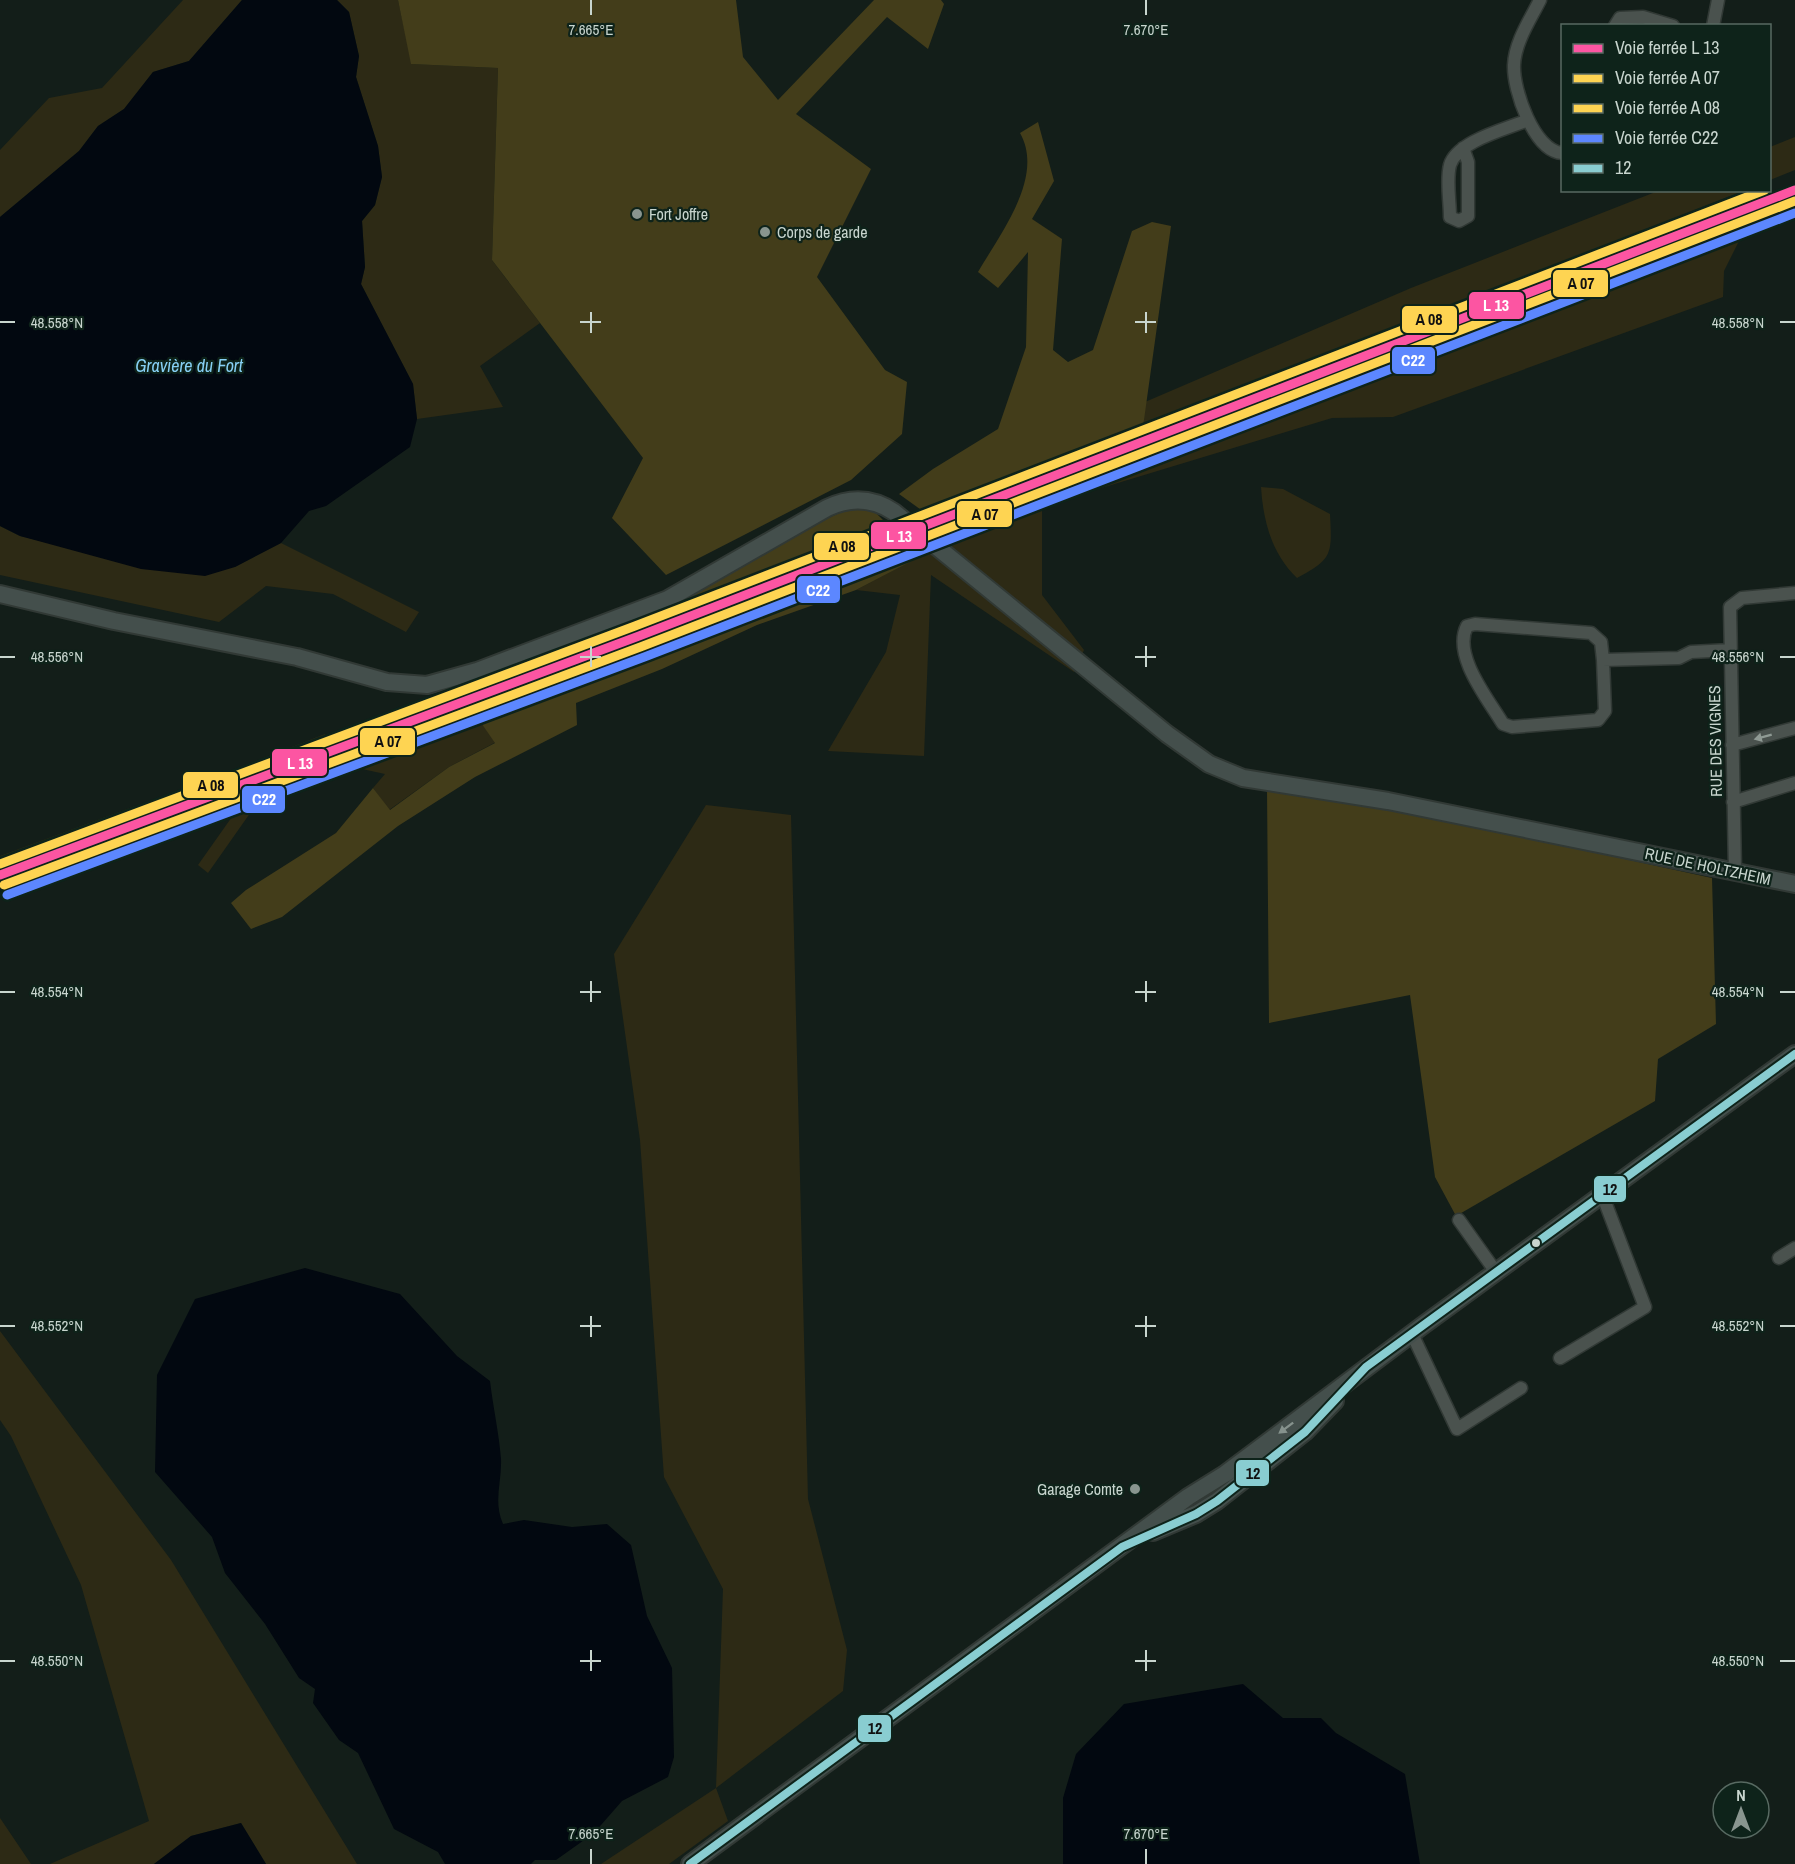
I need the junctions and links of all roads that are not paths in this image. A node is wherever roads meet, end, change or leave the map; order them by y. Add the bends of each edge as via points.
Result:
1 (1540, 0) edge
2 (1718, 0) edge
3 (1616, 24) edge
4 (1657, 24) edge
5 (1713, 24) edge
6 (1528, 120) junction
7 (1463, 148) junction
8 (1561, 153) edge
9 (1795, 593) edge
10 (0, 594) edge
11 (1730, 650) junction
12 (1603, 660) junction
13 (1795, 728) edge
14 (1732, 745) junction
15 (1795, 783) edge
16 (1733, 802) junction
17 (1735, 872) junction
18 (1795, 884) edge
19 (1795, 1053) edge
20 (1602, 1194) junction
21 (1459, 1220) dead end
22 (1795, 1248) edge
23 (1779, 1258) dead end
24 (1496, 1272) junction
25 (1410, 1335) junction
26 (1560, 1358) dead end
27 (1521, 1388) dead end
28 (690, 1864) edge

1 - 6 street via 1519,42 1514,64 1515,81
2 - 5 street
3 - 4 street via 1620,18 1643,17
6 - 7 street
6 - 8 street via 1541,143
7 - 7 street via 1449,167 1450,217 1458,221 1467,216 1468,162
9 - 11 street, RUE DES VIGNES via 1742,598 1730,607
10 - 17 main road, RUE DE HOLTZHEIM via 297,657 400,684 439,683 659,602 834,504 849,500 871,502 894,512 1167,734 1219,769 1249,779 1388,801
11 - 12 street via 1691,652 1679,658
11 - 14 street, RUE DES VIGNES
12 - 12 street via 1601,642 1591,633 1474,624 1467,626 1464,633 1464,656 1503,724 1512,727 1598,720 1605,711
13 -> 14 street
14 - 16 street, RUE DES VIGNES
15 - 16 street
16 - 17 street, RUE DES VIGNES
17 - 18 main road, RUE DE HOLTZHEIM
19 - 20 main road
20 - 24 main road
20 - 26 street via 1645,1307
21 - 24 street
22 - 23 street
24 - 25 main road
25 - 27 street via 1457,1429
25 - 28 main road via 1366,1367 1197,1514 1122,1546

